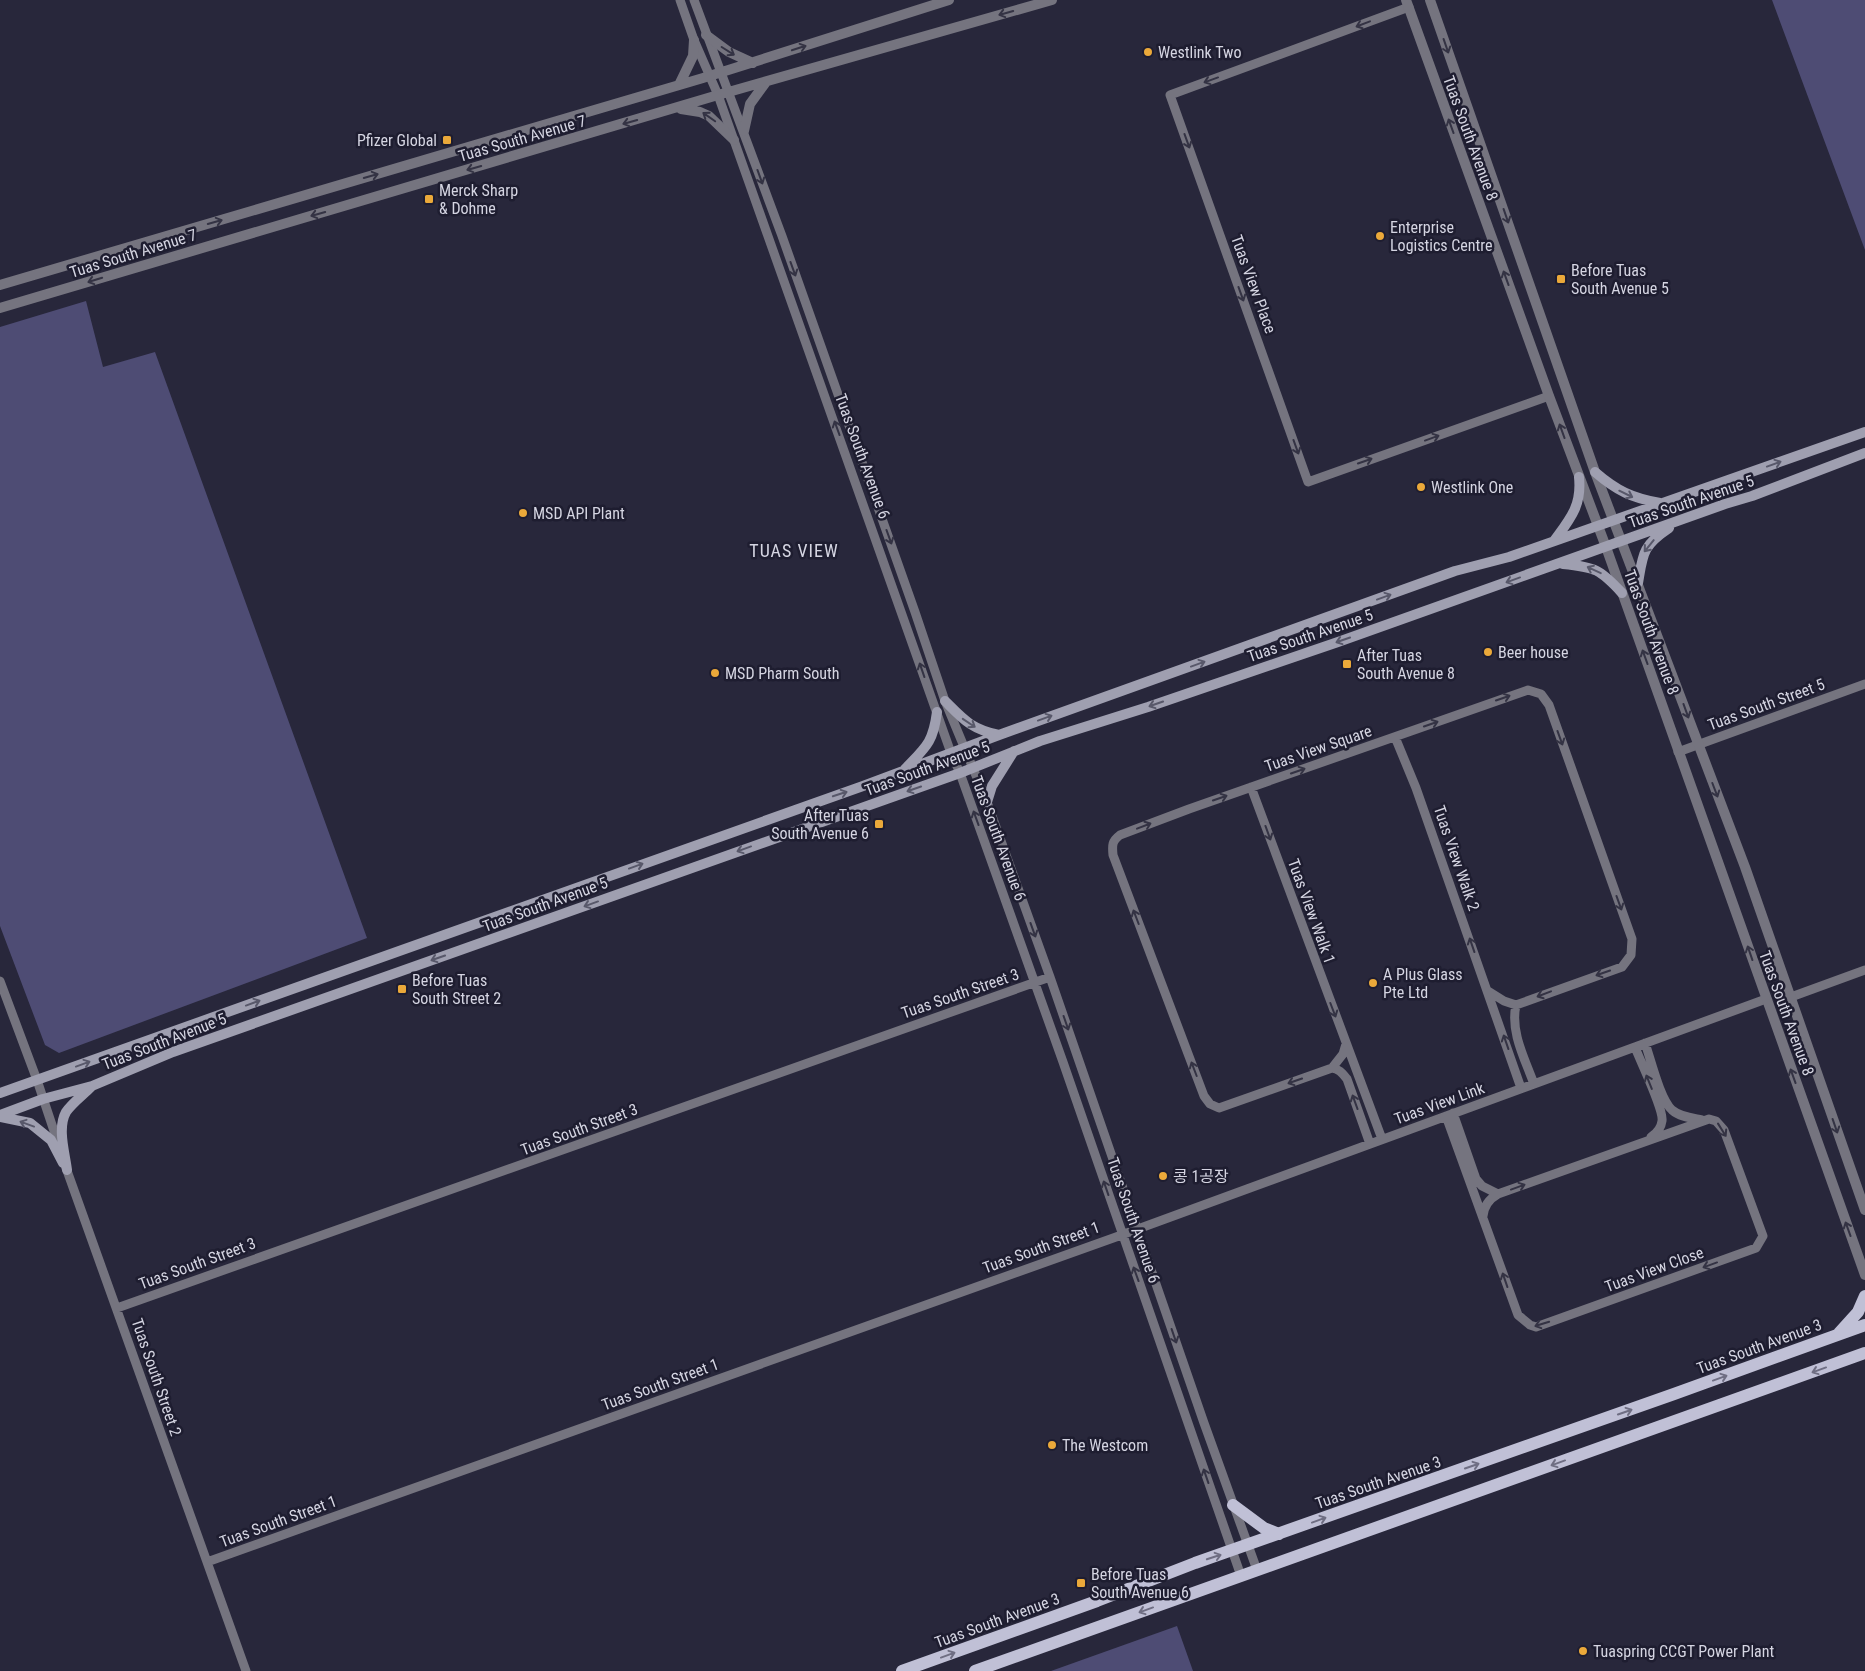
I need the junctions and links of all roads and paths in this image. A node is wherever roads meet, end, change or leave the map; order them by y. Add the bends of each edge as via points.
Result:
1 (680, 0) edge
2 (694, 0) edge
3 (949, 0) edge
4 (1052, 0) edge
5 (1430, 0) edge
6 (1408, 3) edge
7 (706, 35) junction
8 (694, 40) junction
9 (753, 63) junction
10 (721, 72) junction
11 (708, 76) junction
12 (766, 82) junction
13 (679, 85) junction
14 (730, 92) junction
15 (718, 95) junction
16 (677, 108) junction
17 (744, 131) junction
18 (734, 140) junction
19 (0, 285) edge
20 (0, 308) edge
21 (1549, 396) junction
22 (1865, 432) edge
23 (1865, 453) edge
24 (1595, 472) junction
25 (1578, 477) junction
26 (1662, 504) junction
27 (1614, 520) junction
28 (1680, 521) junction
29 (1597, 526) junction
30 (1622, 541) junction
31 (1553, 542) junction
32 (1606, 547) junction
33 (1559, 564) junction
34 (1638, 583) junction
35 (1622, 593) junction
36 (1865, 684) edge
37 (945, 700) junction
38 (937, 712) junction
39 (999, 735) junction
40 (1395, 737) junction
41 (1698, 744) junction
42 (964, 748) junction
43 (1014, 752) junction
44 (1678, 752) junction
45 (951, 753) junction
46 (972, 768) junction
47 (903, 771) junction
48 (960, 773) junction
49 (1252, 787) junction
50 (987, 802) junction
51 (1865, 970) edge
52 (1050, 977) junction
53 (0, 981) edge
54 (1035, 982) junction
55 (1488, 991) junction
56 (1791, 997) junction
57 (1766, 999) junction
58 (1516, 1005) junction
59 (1645, 1043) junction
60 (1346, 1044) junction
61 (1634, 1047) junction
62 (1332, 1068) junction
63 (37, 1080) junction
64 (1534, 1084) junction
65 (92, 1086) junction
66 (1521, 1088) junction
67 (0, 1093) edge
68 (43, 1099) junction
69 (1450, 1115) junction
70 (0, 1116) edge
71 (1704, 1121) junction
72 (1382, 1139) junction
73 (1647, 1141) junction
74 (1370, 1144) junction
75 (67, 1170) junction
76 (1498, 1194) junction
77 (1865, 1210) edge
78 (1483, 1219) junction
79 (1137, 1229) junction
80 (1122, 1234) junction
81 (1865, 1274) edge
82 (1865, 1296) edge
83 (117, 1308) junction
84 (1865, 1325) edge
85 (1838, 1334) junction
86 (1865, 1353) edge
87 (1233, 1505) junction
88 (1279, 1534) junction
89 (1247, 1546) junction
90 (1232, 1551) junction
91 (207, 1562) junction
92 (1257, 1570) junction
93 (1241, 1576) junction
94 (246, 1671) edge
95 (902, 1671) edge
96 (975, 1671) edge

1 - 8 street, Tuas South Avenue 6
2 - 7 street, Tuas South Avenue 6
9 -> 3 street, Tuas South Avenue 7
4 -> 12 street, Tuas South Avenue 7
5 -> 24 street, Tuas South Avenue 8
21 -> 6 street, Tuas South Avenue 8
6 -> 21 street, Tuas View Place via 1170,95 1301,463 1308,482
7 -> 9 street via 729,52
7 - 10 street, Tuas South Avenue 6
8 - 11 street, Tuas South Avenue 6
8 - 13 street via 693,56
9 - 10 street, Tuas South Avenue 7
10 - 11 street, Tuas South Avenue 7
10 - 14 street, Tuas South Avenue 6
11 - 13 street, Tuas South Avenue 7
11 - 15 street, Tuas South Avenue 6
12 - 14 street, Tuas South Avenue 7
12 - 17 street via 750,104
19 -> 13 street, Tuas South Avenue 7
14 - 15 street, Tuas South Avenue 7
14 - 17 street, Tuas South Avenue 6
15 - 16 street, Tuas South Avenue 7
15 - 18 street, Tuas South Avenue 6
18 -> 16 street via 709,116
16 -> 20 street, Tuas South Avenue 7
17 -> 37 street, Tuas South Avenue 6
38 -> 18 street, Tuas South Avenue 6
25 -> 21 street, Tuas South Avenue 8
26 -> 22 main road, Tuas South Avenue 5
23 - 28 main road, Tuas South Avenue 5
24 -> 26 main road via 1623,493
24 - 27 street, Tuas South Avenue 8
25 - 29 street, Tuas South Avenue 8
25 - 31 main road via 1577,505
26 - 27 main road, Tuas South Avenue 5
27 - 29 main road, Tuas South Avenue 5
27 - 30 street, Tuas South Avenue 8
28 - 30 main road, Tuas South Avenue 5
28 -> 34 main road via 1645,550
29 - 31 main road, Tuas South Avenue 5
29 - 32 street, Tuas South Avenue 8
30 - 32 main road, Tuas South Avenue 5
30 - 34 street, Tuas South Avenue 8
39 -> 31 main road, Tuas South Avenue 5 via 1455,571
32 - 33 main road, Tuas South Avenue 5
32 - 35 street, Tuas South Avenue 8
35 -> 33 main road via 1608,578 1592,568
33 -> 43 main road, Tuas South Avenue 5
34 -> 41 street, Tuas South Avenue 8
44 -> 35 street, Tuas South Avenue 8
36 - 41 street, Tuas South Street 5
37 -> 39 main road via 965,722
37 - 42 street, Tuas South Avenue 6
38 - 45 street, Tuas South Avenue 6
38 - 47 main road via 930,742
39 - 42 main road, Tuas South Avenue 5
49 -> 40 street, Tuas View Square
55 -> 40 street, Tuas View Walk 2
40 -> 58 street, Tuas View Square via 1528,690 1541,694 1549,705 1632,939 1631,956 1622,966
41 - 44 street, Tuas South Street 5
41 -> 56 street, Tuas South Avenue 8
42 - 45 main road, Tuas South Avenue 5
42 - 46 street, Tuas South Avenue 6
43 - 46 main road, Tuas South Avenue 5
43 - 50 main road via 992,786
57 -> 44 street, Tuas South Avenue 8
45 - 47 main road, Tuas South Avenue 5
45 - 48 street, Tuas South Avenue 6
46 - 48 main road, Tuas South Avenue 5
46 - 50 street, Tuas South Avenue 6
63 -> 47 main road, Tuas South Avenue 5
54 -> 48 street, Tuas South Avenue 6
48 -> 65 main road, Tuas South Avenue 5 via 173,1052
49 -> 60 street, Tuas View Walk 1
62 -> 49 street, Tuas View Square via 1219,1108 1210,1104 1204,1096 1113,855 1112,844 1120,835
50 -> 52 street, Tuas South Avenue 6
51 - 56 street
52 - 54 street, Tuas South Street 3
52 -> 79 street, Tuas South Avenue 6
53 - 63 street, Tuas South Street 2
80 -> 54 street, Tuas South Avenue 6
54 - 83 street, Tuas South Street 3
55 - 58 street
66 -> 55 street, Tuas View Walk 2
56 -> 77 street, Tuas South Avenue 8
57 - 59 street, Tuas View Link
81 -> 57 street, Tuas South Avenue 8
58 - 64 street via 1514,1028
59 - 61 street, Tuas View Link
59 - 71 street, Tuas View Close via 1665,1101 1672,1111
60 - 62 street
60 - 72 street, Tuas View Walk 1
61 - 64 street, Tuas View Link
73 -> 61 street via 1659,1130 1662,1120
74 -> 62 street via 1347,1079 1342,1072
63 - 67 main road, Tuas South Avenue 5
63 - 68 street, Tuas South Street 2
64 - 66 street, Tuas View Link
65 - 68 main road, Tuas South Avenue 5
65 - 75 main road via 63,1119
66 - 69 street, Tuas View Link
68 - 70 main road, Tuas South Avenue 5
68 - 75 street, Tuas South Street 2
69 - 72 street, Tuas View Link
69 - 76 street via 1476,1178 1482,1186
69 - 78 street, Tuas View Close
75 -> 70 main road via 51,1140 30,1123
71 - 73 street
71 -> 78 street, Tuas View Close via 1716,1121 1724,1130 1763,1236 1756,1248 1536,1327 1518,1315
72 - 74 street, Tuas View Link
76 -> 73 street
74 - 79 street, Tuas View Link
75 - 83 street, Tuas South Street 2
76 - 78 street via 1487,1204
79 - 80 street, Tuas View Link
79 -> 87 street, Tuas South Avenue 6
90 -> 80 street, Tuas South Avenue 6
80 - 91 street, Tuas South Street 1
82 - 85 main road via 1858,1312
83 - 91 street, Tuas South Street 2
84 - 85 main road, Tuas South Avenue 3
88 -> 85 main road, Tuas South Avenue 3
86 -> 92 main road
87 - 88 main road via 1264,1528
87 - 89 street, Tuas South Avenue 6
88 - 89 main road, Tuas South Avenue 3
89 - 90 main road, Tuas South Avenue 3
89 - 92 street, Tuas South Avenue 6
90 - 93 street, Tuas South Avenue 6
95 -> 90 main road, Tuas South Avenue 3
91 - 94 street, Tuas South Street 2
92 - 93 main road
93 -> 96 main road

